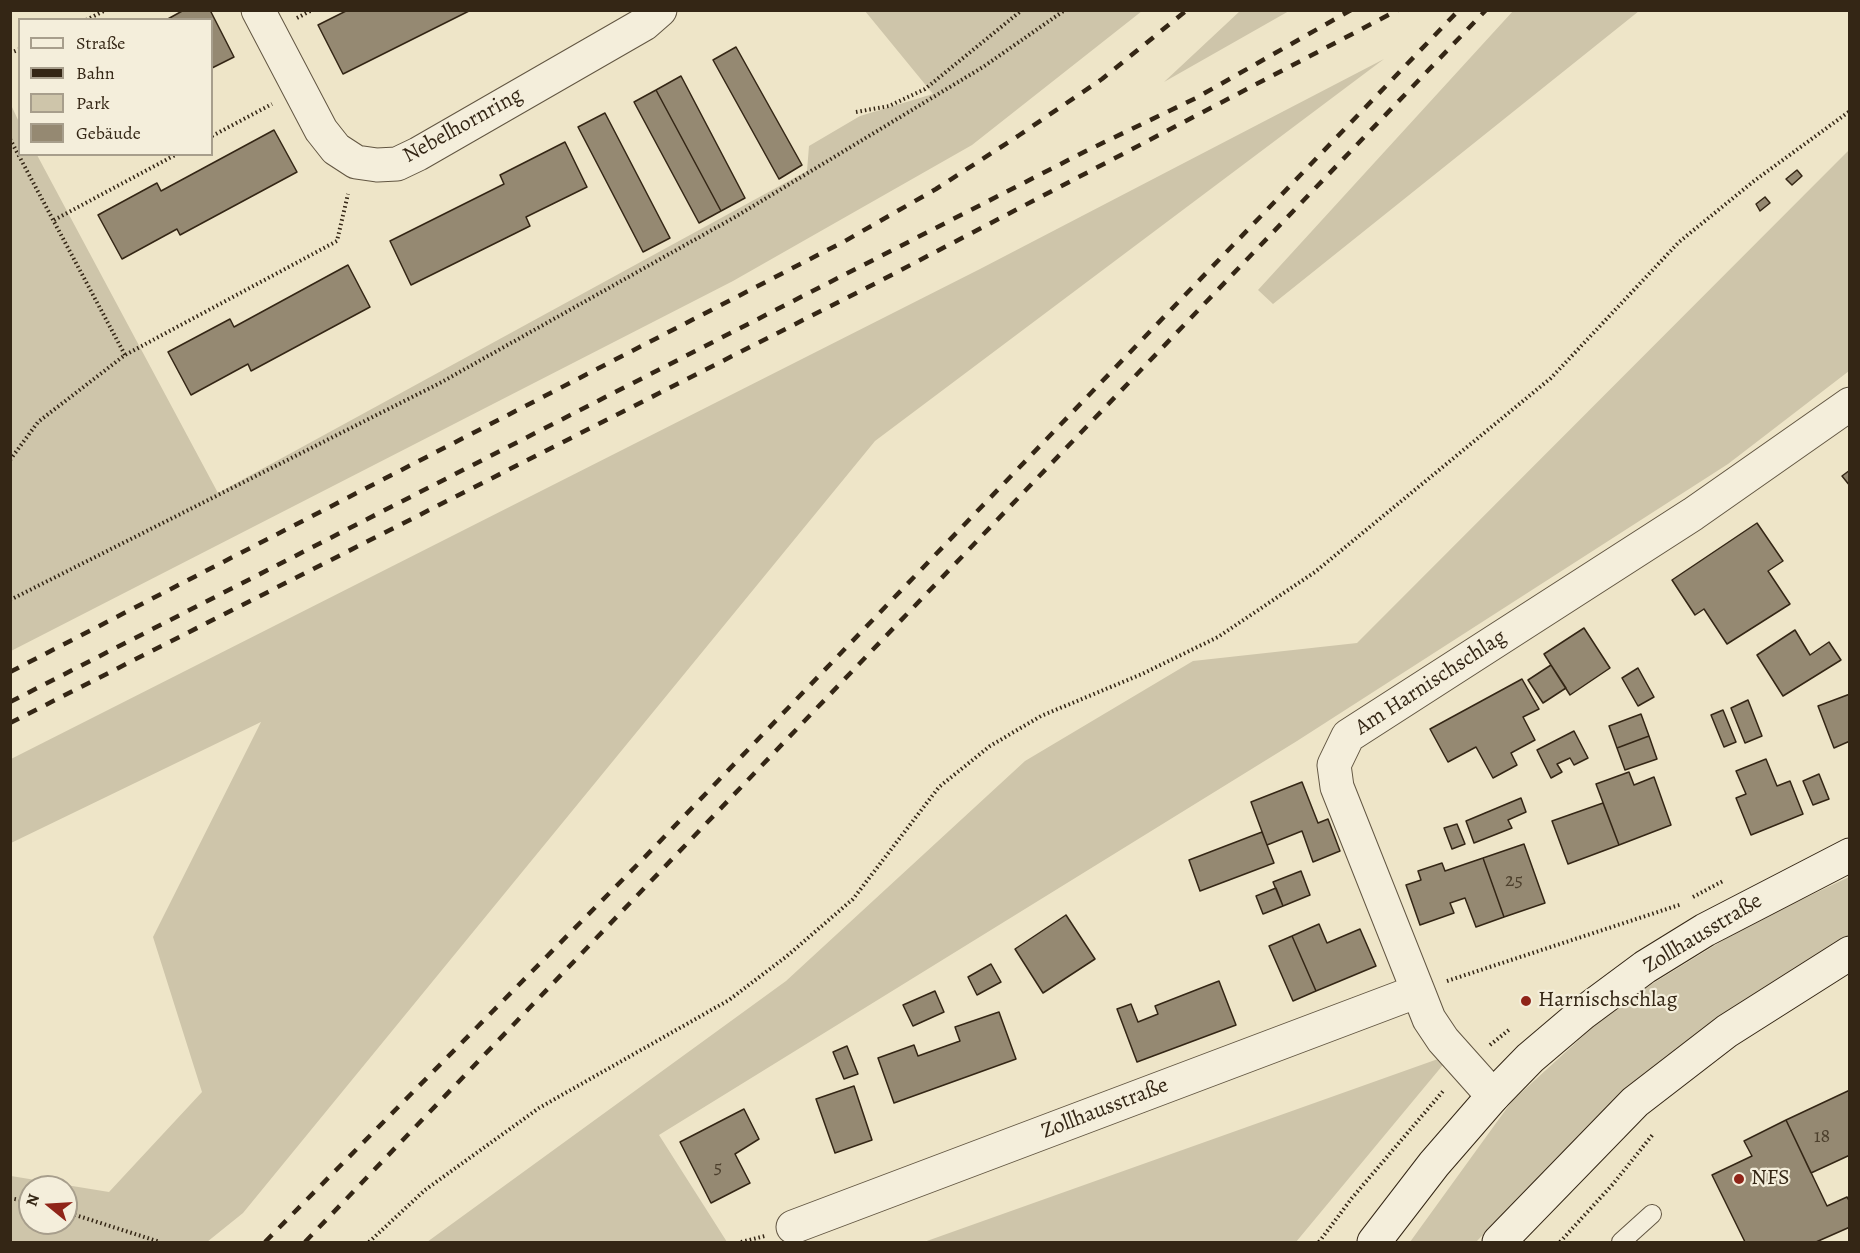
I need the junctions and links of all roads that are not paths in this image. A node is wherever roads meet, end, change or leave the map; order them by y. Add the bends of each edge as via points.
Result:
1 (258, 10) edge
2 (660, 10) edge
3 (1850, 404) edge
4 (1850, 855) edge
5 (1850, 953) edge
6 (1418, 991) junction
7 (1493, 1096) junction
8 (1652, 1214) dead end
9 (793, 1227) dead end
10 (1374, 1242) edge
11 (1499, 1242) edge
12 (1621, 1242) edge

1 - 2 street, Nebelhornring via 321,130 336,149 356,162 377,165 397,164 418,154 644,24
3 - 6 street, Am Harnischschlag via 1694,514 1348,736 1334,765 1337,787
4 - 7 street, Zollhausstraße via 1736,912 1655,960 1582,1013
5 - 11 street via 1727,1030 1635,1102
6 - 7 street, Am Harnischschlag via 1429,1018
6 - 9 street, Zollhausstraße
7 - 10 street, Zollhausstraße
8 - 12 lane

